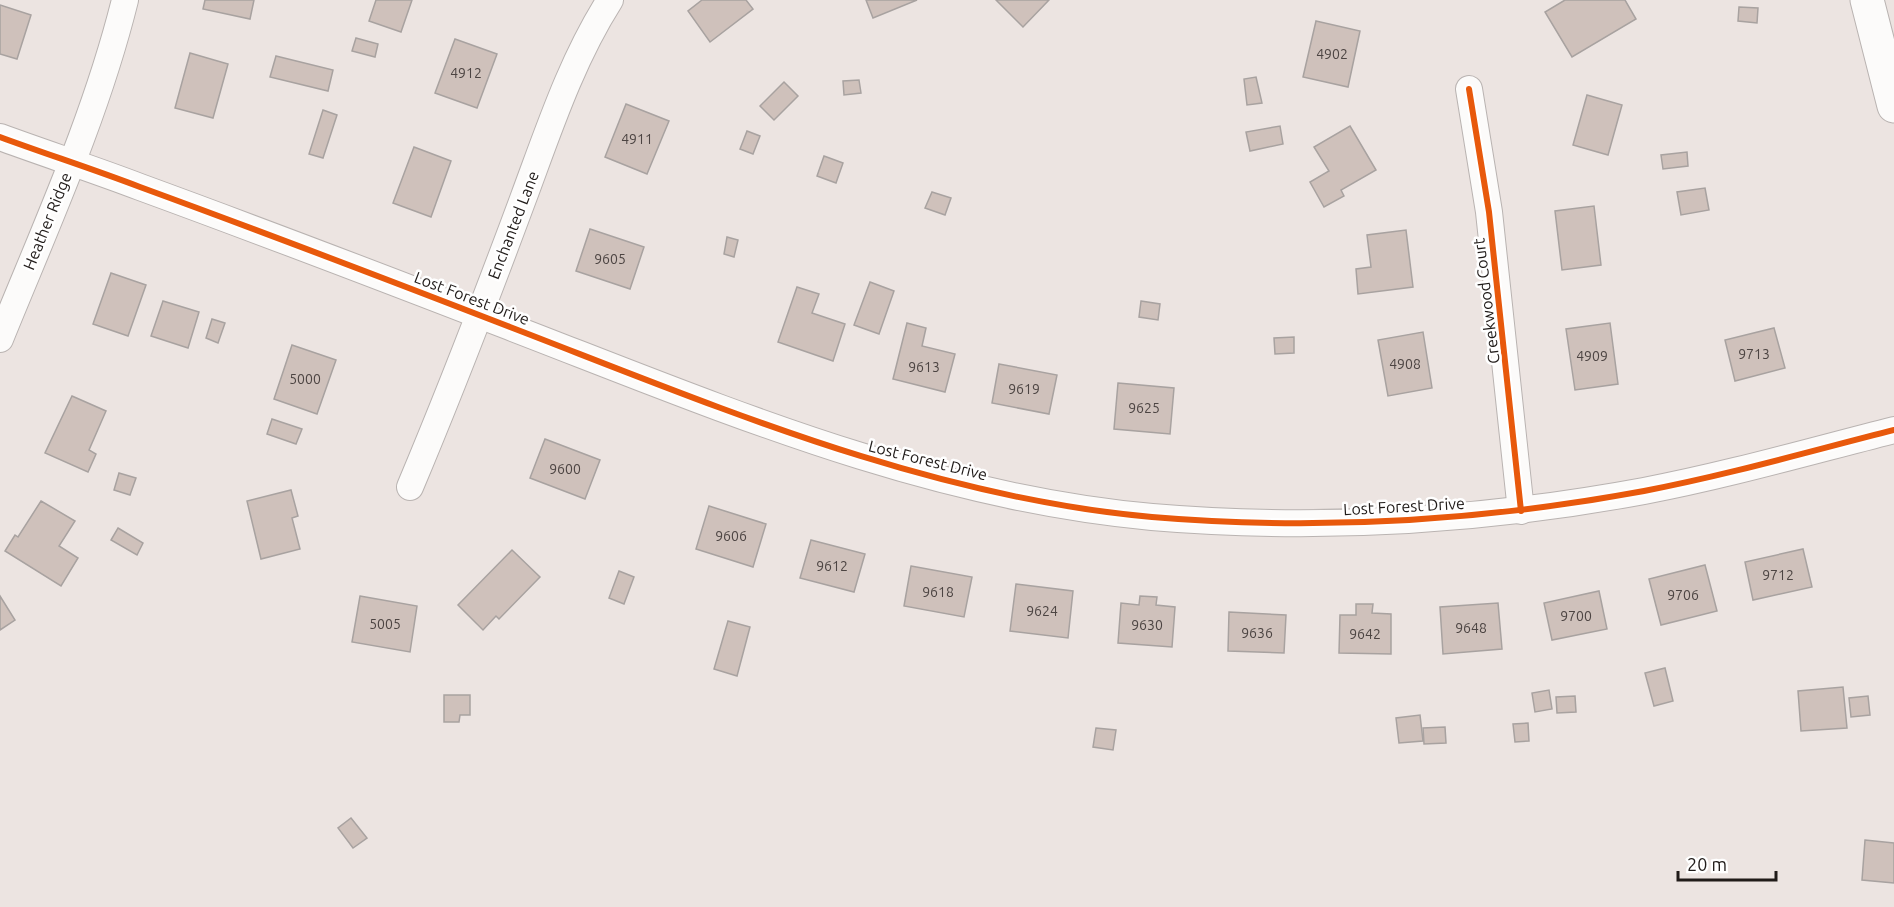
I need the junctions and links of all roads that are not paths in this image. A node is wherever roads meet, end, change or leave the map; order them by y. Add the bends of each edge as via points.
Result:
1 (125, 0) edge
2 (610, 0) edge
3 (1867, 0) edge
4 (1469, 89) dead end
5 (1894, 106) edge
6 (0, 137) edge
7 (71, 161) junction
8 (479, 315) junction
9 (0, 339) edge
10 (1894, 430) edge
11 (410, 487) dead end
12 (1521, 511) junction

1 - 7 street, Heather Ridge
2 - 8 street, Enchanted Lane via 592,28 558,106
3 - 5 main road
4 - 12 street, Creekwood Court via 1489,212
6 - 7 street, Lost Forest Drive
7 - 8 street, Lost Forest Drive
7 - 9 street, Heather Ridge
8 - 11 street, Enchanted Lane
8 - 12 street, Lost Forest Drive via 795,437 910,471 1028,498 1147,517 1249,523 1329,524
10 - 12 street, Lost Forest Drive via 1656,488

